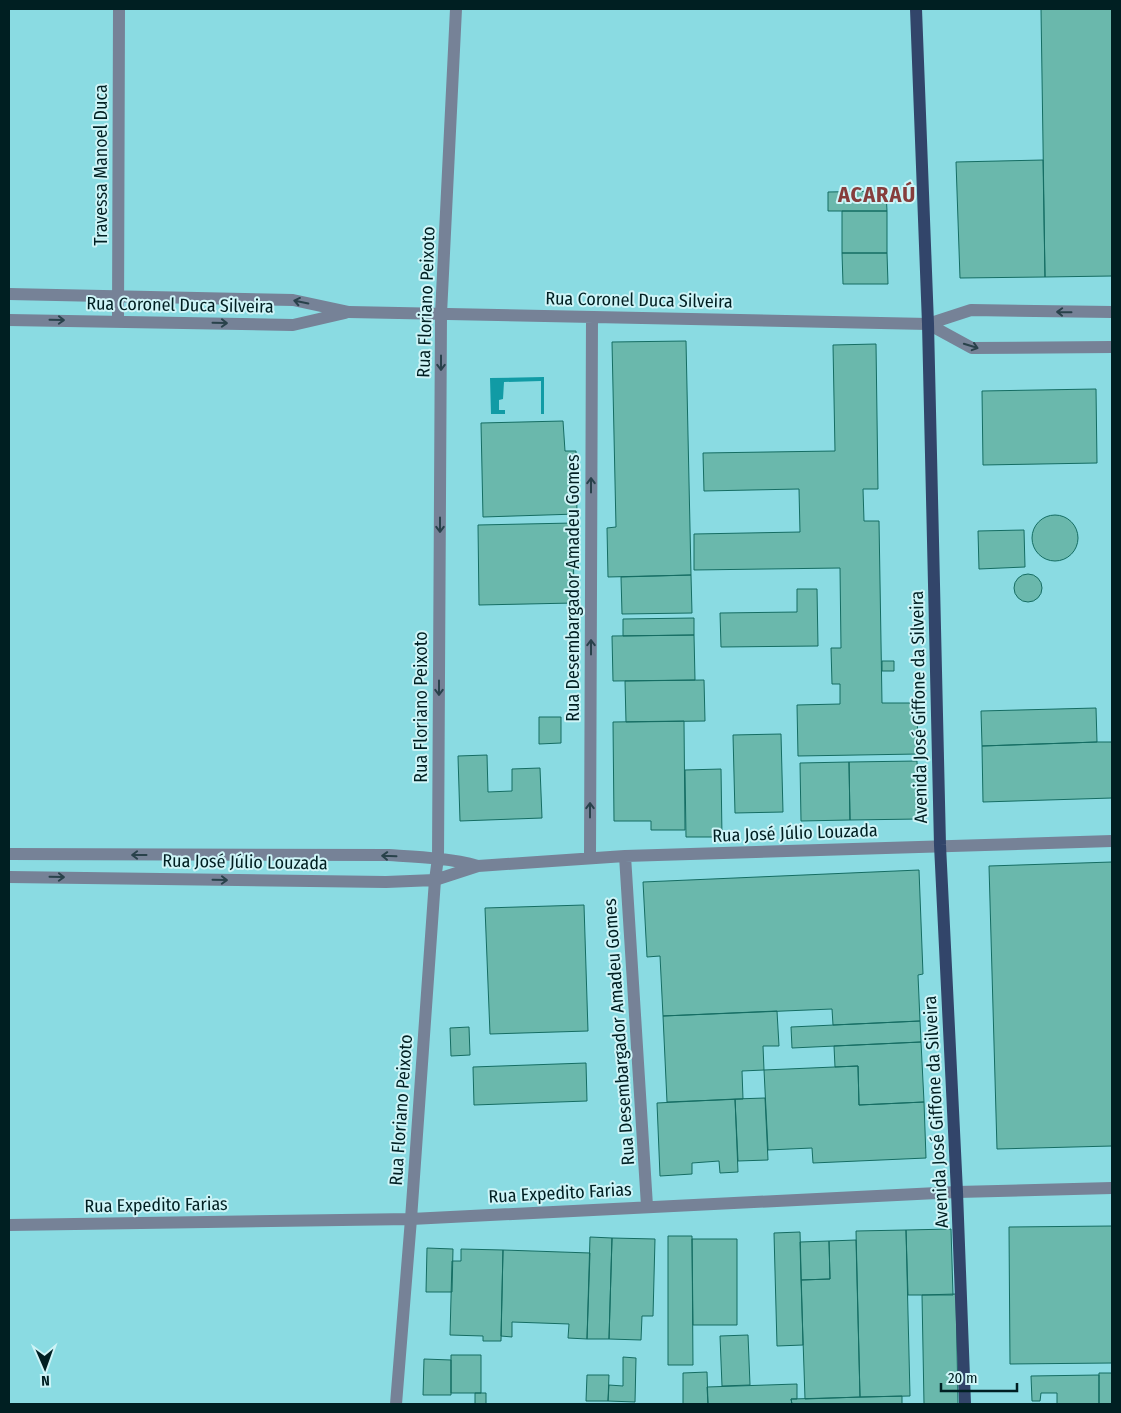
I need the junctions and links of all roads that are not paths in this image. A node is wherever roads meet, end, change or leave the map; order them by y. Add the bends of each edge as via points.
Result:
1 (119, 9) edge
2 (456, 9) edge
3 (916, 9) edge
4 (9, 294) edge
5 (118, 297) junction
6 (349, 312) junction
7 (1112, 312) edge
8 (441, 314) junction
9 (592, 317) junction
10 (9, 320) edge
11 (118, 321) junction
12 (928, 324) junction
13 (1112, 347) edge
14 (1112, 842) edge
15 (940, 845) junction
16 (9, 854) edge
17 (625, 856) junction
18 (438, 858) junction
19 (590, 858) junction
20 (478, 866) junction
21 (9, 877) edge
22 (435, 880) junction
23 (1112, 1188) edge
24 (957, 1192) junction
25 (647, 1206) junction
26 (411, 1219) junction
27 (9, 1224) edge
28 (396, 1404) edge
29 (965, 1404) edge

1 - 5 street, Travessa Manoel Duca
2 - 8 street, Rua Floriano Peixoto
3 - 12 main road, Avenida José Giffone da Silveira
4 - 5 street, Rua Coronel Duca Silveira
6 -> 5 street, Rua Coronel Duca Silveira via 293,300
5 - 11 street, Travessa Manoel Duca
6 - 8 street, Rua Coronel Duca Silveira
11 -> 6 street, Rua Coronel Duca Silveira via 293,325
7 -> 12 street, Rua Coronel Duca Silveira via 971,310
8 - 9 street, Rua Coronel Duca Silveira
8 -> 18 street, Rua Floriano Peixoto
9 - 12 street, Rua Coronel Duca Silveira
19 -> 9 street, Rua Desembargador Amadeu Gomes
10 -> 11 street, Rua Coronel Duca Silveira
12 -> 13 street, Rua Coronel Duca Silveira via 972,348
12 - 15 main road, Avenida José Giffone da Silveira
14 - 15 street, Rua José Júlio Louzada
15 - 17 street, Rua José Júlio Louzada
15 - 24 main road, Avenida José Giffone da Silveira
18 -> 16 street, Rua José Júlio Louzada via 389,855
17 - 19 street, Rua José Júlio Louzada
17 - 25 street, Rua Desembargador Amadeu Gomes
18 - 20 street, Rua José Júlio Louzada
18 - 22 street, Rua Floriano Peixoto
19 - 20 street, Rua José Júlio Louzada
20 - 22 street, Rua José Júlio Louzada
21 -> 22 street, Rua José Júlio Louzada
22 - 26 street, Rua Floriano Peixoto
23 - 24 street, Rua Expedito Farias
24 - 25 street, Rua Expedito Farias
24 - 29 main road, Avenida José Giffone da Silveira
25 - 26 street, Rua Expedito Farias
26 - 27 street, Rua Expedito Farias
26 - 28 street, Rua Floriano Peixoto

